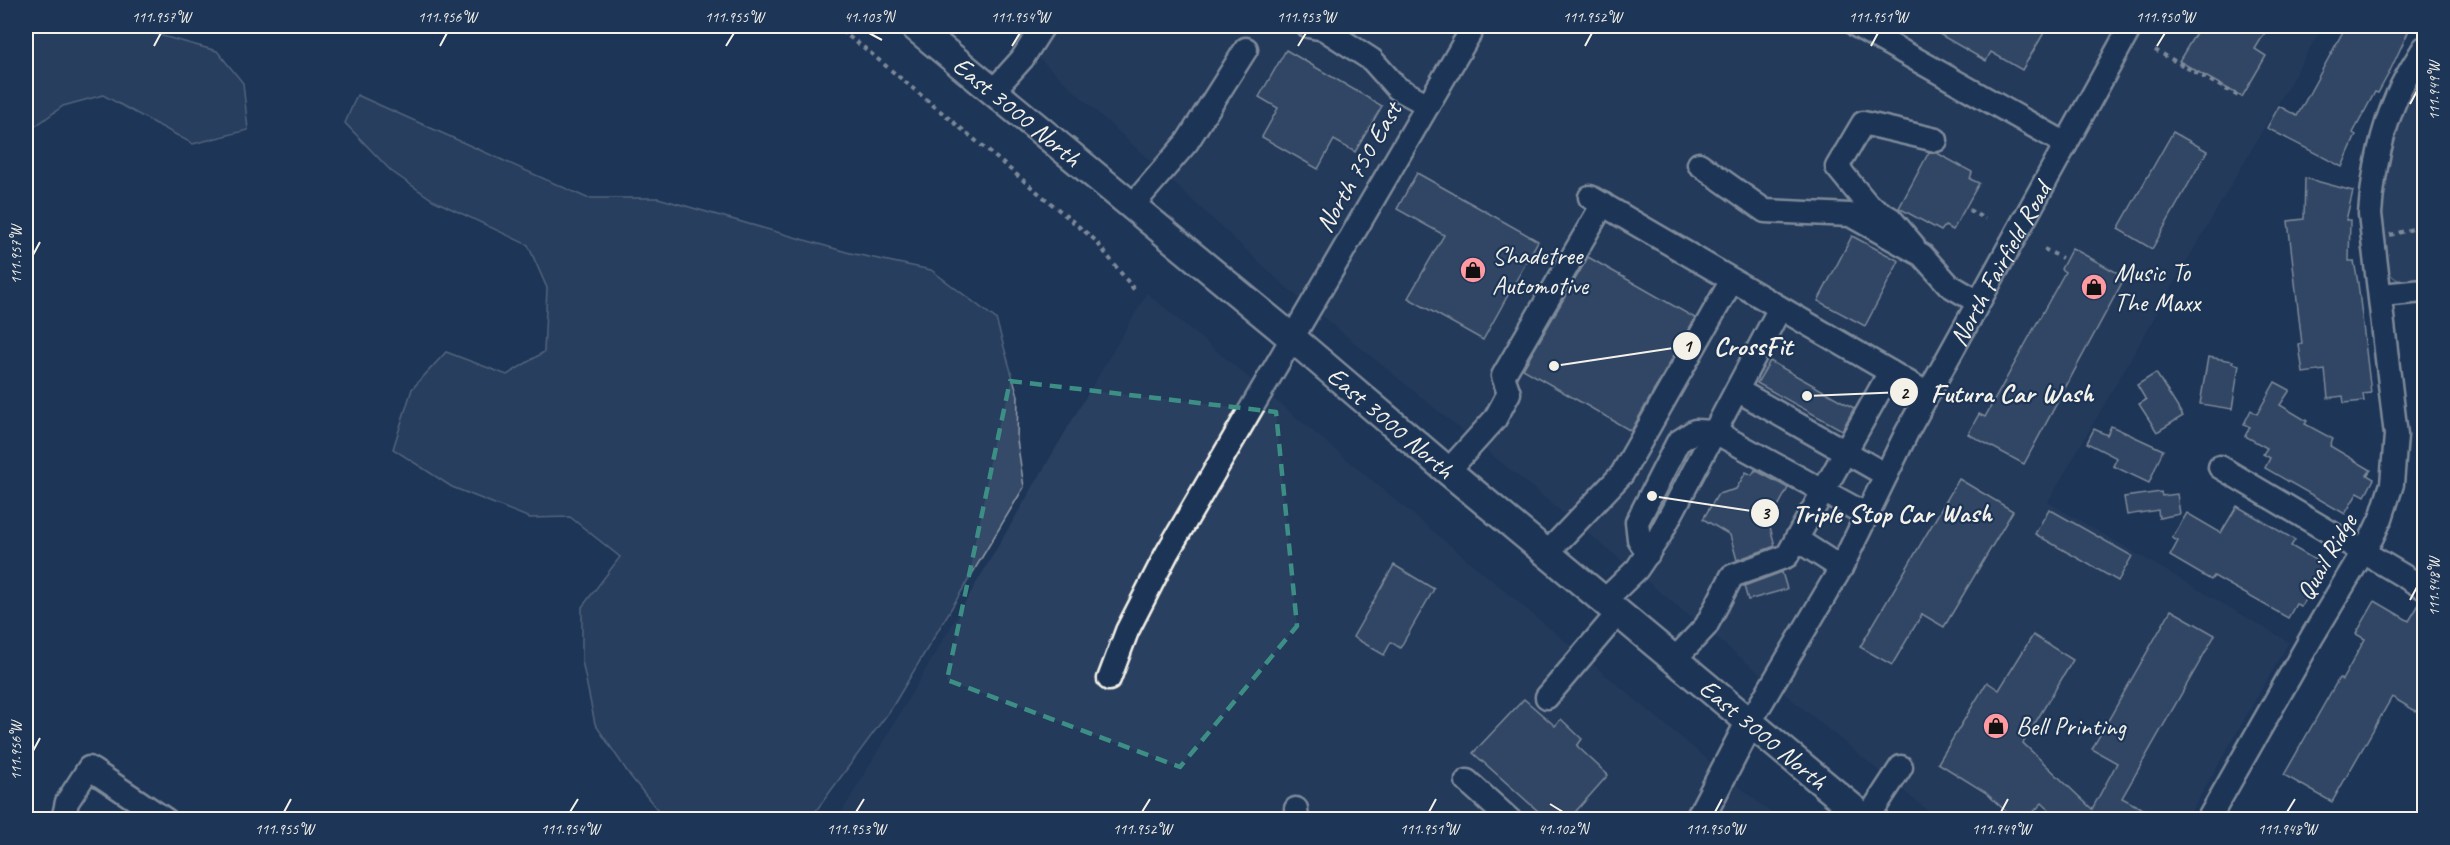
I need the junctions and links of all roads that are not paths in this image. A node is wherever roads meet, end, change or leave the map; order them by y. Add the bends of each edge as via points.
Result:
1 (914, 26) edge
2 (1043, 26) edge
3 (1308, 26) edge
4 (1474, 26) edge
5 (1857, 26) edge
6 (2131, 26) edge
7 (2424, 48) edge
8 (1246, 49) dead end
9 (994, 90) junction
10 (1428, 105) junction
11 (1935, 140) dead end
12 (2066, 144) junction
13 (1699, 164) dead end
14 (1132, 206) junction
15 (1922, 255) junction
16 (1732, 280) junction
17 (2424, 291) edge
18 (2380, 295) junction
19 (1978, 302) junction
20 (1780, 308) junction
21 (1291, 337) junction
22 (1890, 372) junction
23 (1737, 390) junction
24 (1928, 394) junction
25 (1715, 432) junction
26 (1846, 451) junction
27 (2220, 467) dead end
28 (1448, 471) junction
29 (1886, 475) junction
30 (1823, 491) junction
31 (1867, 515) junction
32 (1796, 539) junction
33 (1548, 552) junction
34 (2363, 552) junction
35 (1841, 568) junction
36 (2424, 588) edge
37 (1612, 606) junction
38 (1675, 659) junction
39 (1109, 679) dead end
40 (1547, 697) dead end
41 (1750, 722) junction
42 (1901, 767) dead end
43 (1467, 781) dead end
44 (63, 819) edge
45 (166, 819) edge
46 (1510, 819) edge
47 (1699, 819) edge
48 (1867, 819) edge
49 (2208, 819) edge

1 - 9 main road, East 3000 North
2 - 9 street via 1022,59
3 - 10 street via 1324,29 1372,60 1397,88
4 - 10 street, North 750 East
5 - 12 street
6 - 12 street, North Fairfield Road
7 - 18 street, Quail Ridge via 2390,113 2372,180 2370,214
8 - 14 street via 1187,142
9 - 14 main road, East 3000 North
10 - 21 street, North 750 East
11 - 15 street via 1863,123 1838,167 1868,205 1891,219
12 - 19 street, North Fairfield Road
13 - 15 street via 1765,211 1850,215
14 - 21 main road, East 3000 North
15 - 19 street via 1949,285
16 - 20 street
16 - 28 street via 1596,200 1503,376 1509,393 1495,419
16 - 33 street via 1622,474
17 - 18 street
18 - 34 street, Quail Ridge via 2396,435 2392,484 2381,518
19 - 24 street, North Fairfield Road
20 - 22 street
20 - 23 street
21 - 28 main road, East 3000 North
21 - 39 street, North 750 East via 1167,553 1126,631
22 - 24 street
22 - 26 street
23 - 25 street
23 - 26 street
24 - 29 street, North Fairfield Road
25 - 30 street
25 - 37 street via 1660,535
26 - 29 street
26 - 30 street
27 - 34 street
28 - 33 main road, East 3000 North
29 - 31 street, North Fairfield Road
30 - 31 street
30 - 32 street
31 - 35 street, North Fairfield Road
32 - 35 street
32 - 38 street via 1787,556 1732,576 1706,626
33 - 37 main road, East 3000 North
34 - 36 street
34 - 49 street, Quail Ridge
35 - 41 street, North Fairfield Road
37 - 38 main road, East 3000 North
37 - 40 street
38 - 41 main road, East 3000 North
41 - 47 main road, North Fairfield Road
41 - 48 main road, East 3000 North
42 - 48 street
43 - 46 street
44 - 45 street via 67,802 89,768

